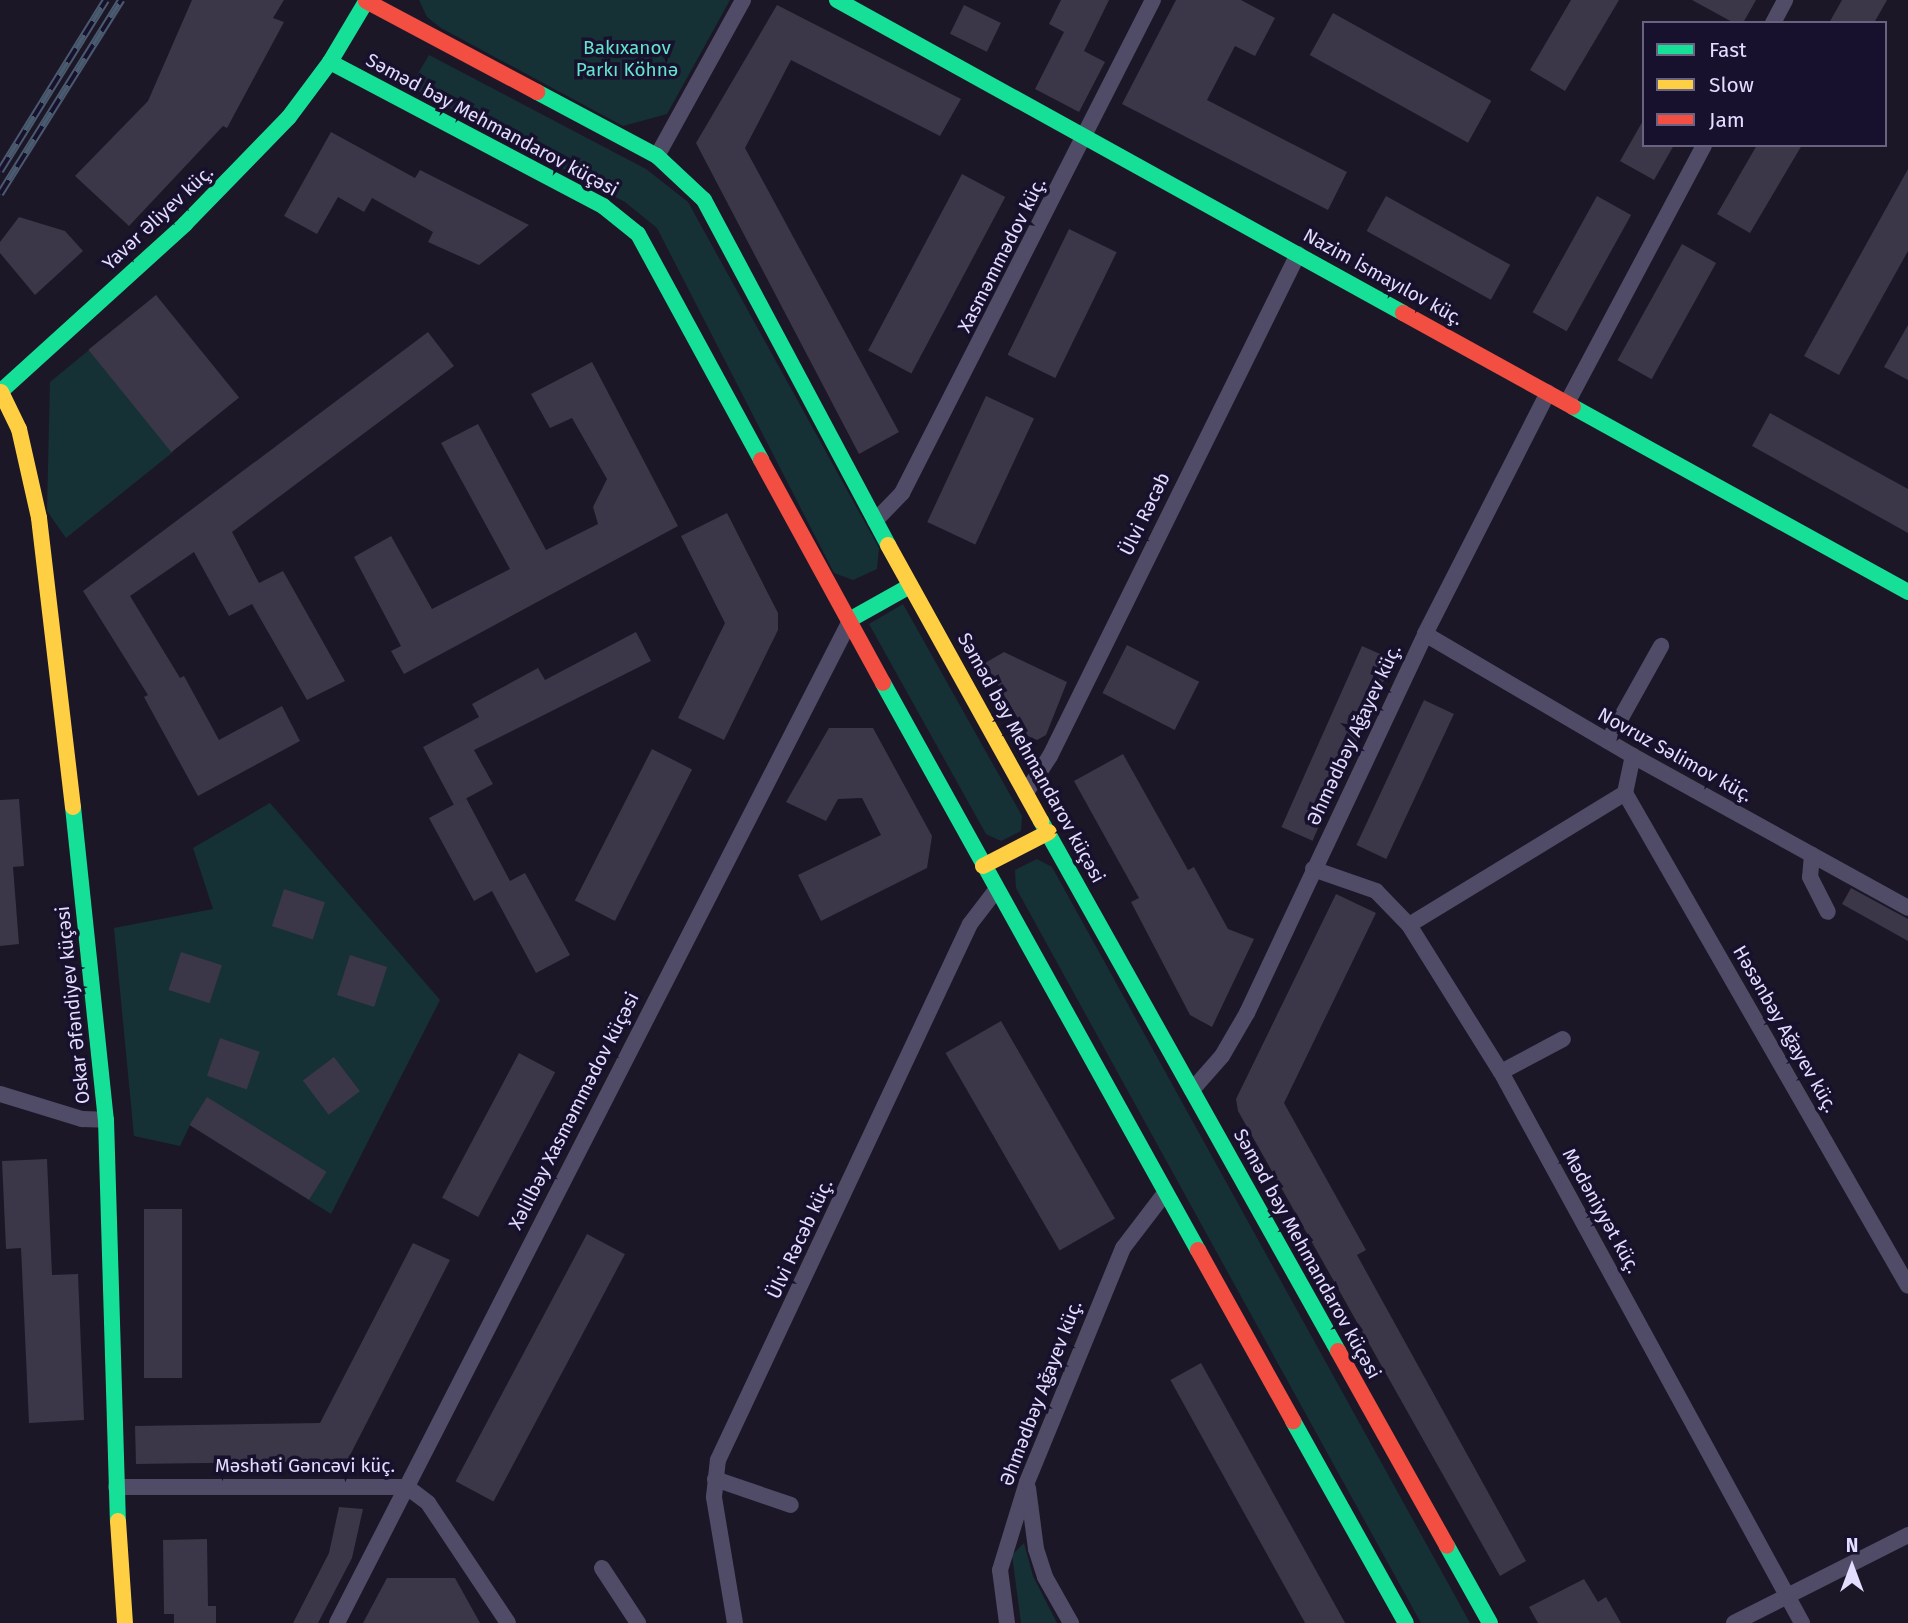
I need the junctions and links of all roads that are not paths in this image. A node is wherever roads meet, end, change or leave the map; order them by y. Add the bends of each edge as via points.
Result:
1 (743, 0) edge
2 (837, 0) edge
3 (1153, 0) edge
4 (1785, 0) edge
5 (366, 1) edge
6 (1774, 21) edge
7 (330, 62) junction
8 (1086, 136) junction
9 (1703, 147) edge
10 (657, 156) junction
11 (1298, 254) junction
12 (0, 392) edge
13 (1548, 393) junction
14 (1567, 403) junction
15 (876, 521) junction
16 (910, 586) junction
17 (1908, 592) edge
18 (850, 620) junction
19 (1425, 634) junction
20 (1661, 646) dead end
21 (1608, 741) junction
22 (1633, 756) junction
23 (1027, 791) junction
24 (1625, 793) junction
25 (1049, 832) junction
26 (1812, 855) junction
27 (983, 866) junction
28 (1313, 869) junction
29 (996, 890) junction
30 (1908, 908) edge
31 (1828, 912) dead end
32 (1409, 925) junction
33 (1563, 1039) dead end
34 (1501, 1072) junction
35 (1192, 1090) junction
36 (0, 1094) edge
37 (106, 1120) junction
38 (1165, 1193) junction
39 (1908, 1286) edge
40 (715, 1479) junction
41 (1027, 1482) junction
42 (116, 1487) junction
43 (407, 1487) junction
44 (791, 1505) dead end
45 (1908, 1535) edge
46 (602, 1568) dead end
47 (1789, 1598) junction
48 (125, 1623) edge
49 (337, 1623) edge
50 (508, 1623) edge
51 (638, 1623) edge
52 (735, 1623) edge
53 (1007, 1623) edge
54 (1071, 1623) edge
55 (1406, 1623) edge
56 (1490, 1623) edge
57 (1734, 1623) edge
58 (1802, 1623) edge

1 - 10 street
2 - 8 main road, Nazim İsmayılov küç.
3 - 8 street, Xasməmmədov küç.
4 - 6 street
5 - 7 main road, Yavər Əliyev küç.
5 - 10 main road, Səməd bəy Mehmandarov küçəsi
7 - 12 main road, Yavər Əliyev küç. via 289,117 224,186
7 - 18 main road, Səməd bəy Mehmandarov küçəsi via 603,206 638,234
8 - 11 main road, Nazim İsmayılov küç.
8 - 15 street, Xasməmmədov küç. via 902,493
9 - 14 street
10 - 15 main road, Səməd bəy Mehmandarov küçəsi via 704,200
11 - 13 main road, Nazim İsmayılov küç.
11 - 23 street, Ülvi Rəcəb via 1050,756
12 - 37 main road, Oskar Əfəndiyev küçəsi via 19,429 41,530
13 - 14 main road, Nazim İsmayılov küç.
13 - 19 street, Əhmədbəy Ağayev küç.
14 - 17 main road, Nazim İsmayılov küç.
15 - 16 main road, Səməd bəy Mehmandarov küçəsi
16 - 18 main road
16 - 23 main road, Səməd bəy Mehmandarov küçəsi
18 - 27 main road, Səməd bəy Mehmandarov küçəsi
18 - 43 street, Xəlilbəy Xasməmmədov küçəsi
19 - 21 street, Novruz Səlimov küç.
19 - 28 street, Əhmədbəy Ağayev küç.
20 - 21 street
21 - 22 street, Novruz Səlimov küç.
22 - 24 street
22 - 26 street, Novruz Səlimov küç.
23 - 25 main road, Səməd bəy Mehmandarov küçəsi
24 - 32 street
24 - 39 street, Həsənbəy Ağayev küç.
25 - 27 main road
25 - 35 main road, Səməd bəy Mehmandarov küçəsi
26 - 30 street, Novruz Səlimov küç.
26 - 31 street via 1810,877
27 - 29 main road, Səməd bəy Mehmandarov küçəsi
28 - 32 street, Mədəniyyət küç. via 1376,891
28 - 35 street, Əhmədbəy Ağayev küç. via 1247,1013 1222,1056
29 - 38 main road, Səməd bəy Mehmandarov küçəsi
29 - 40 street, Ülvi Rəcəb küç. via 970,924 728,1433
32 - 34 street, Mədəniyyət küç.
33 - 34 street
34 - 47 street, Mədəniyyət küç.
35 - 56 main road, Səməd bəy Mehmandarov küçəsi
36 - 37 street via 67,1115
37 - 42 main road, Oskar Əfəndiyev küçəsi
38 - 41 street, Əhmədbəy Ağayev küç. via 1123,1248
38 - 55 main road, Səməd bəy Mehmandarov küçəsi
40 - 44 street
40 - 52 street, Ülvi Rəcəb küç. via 716,1514
41 - 53 street, Əhmədbəy Ağayev küç. via 1000,1570
41 - 54 street via 1036,1549
42 - 43 street, Məshəti Gəncəvi küç.
42 - 48 main road, Oskar Əfəndiyev küçəsi
43 - 49 street, Xəlilbəy Xasməmmədov küçəsi
43 - 50 street, Məshəti Gəncəvi küç. via 428,1503
45 - 47 street
46 - 51 street
47 - 57 street
47 - 58 street, Mədəniyyət küç.

